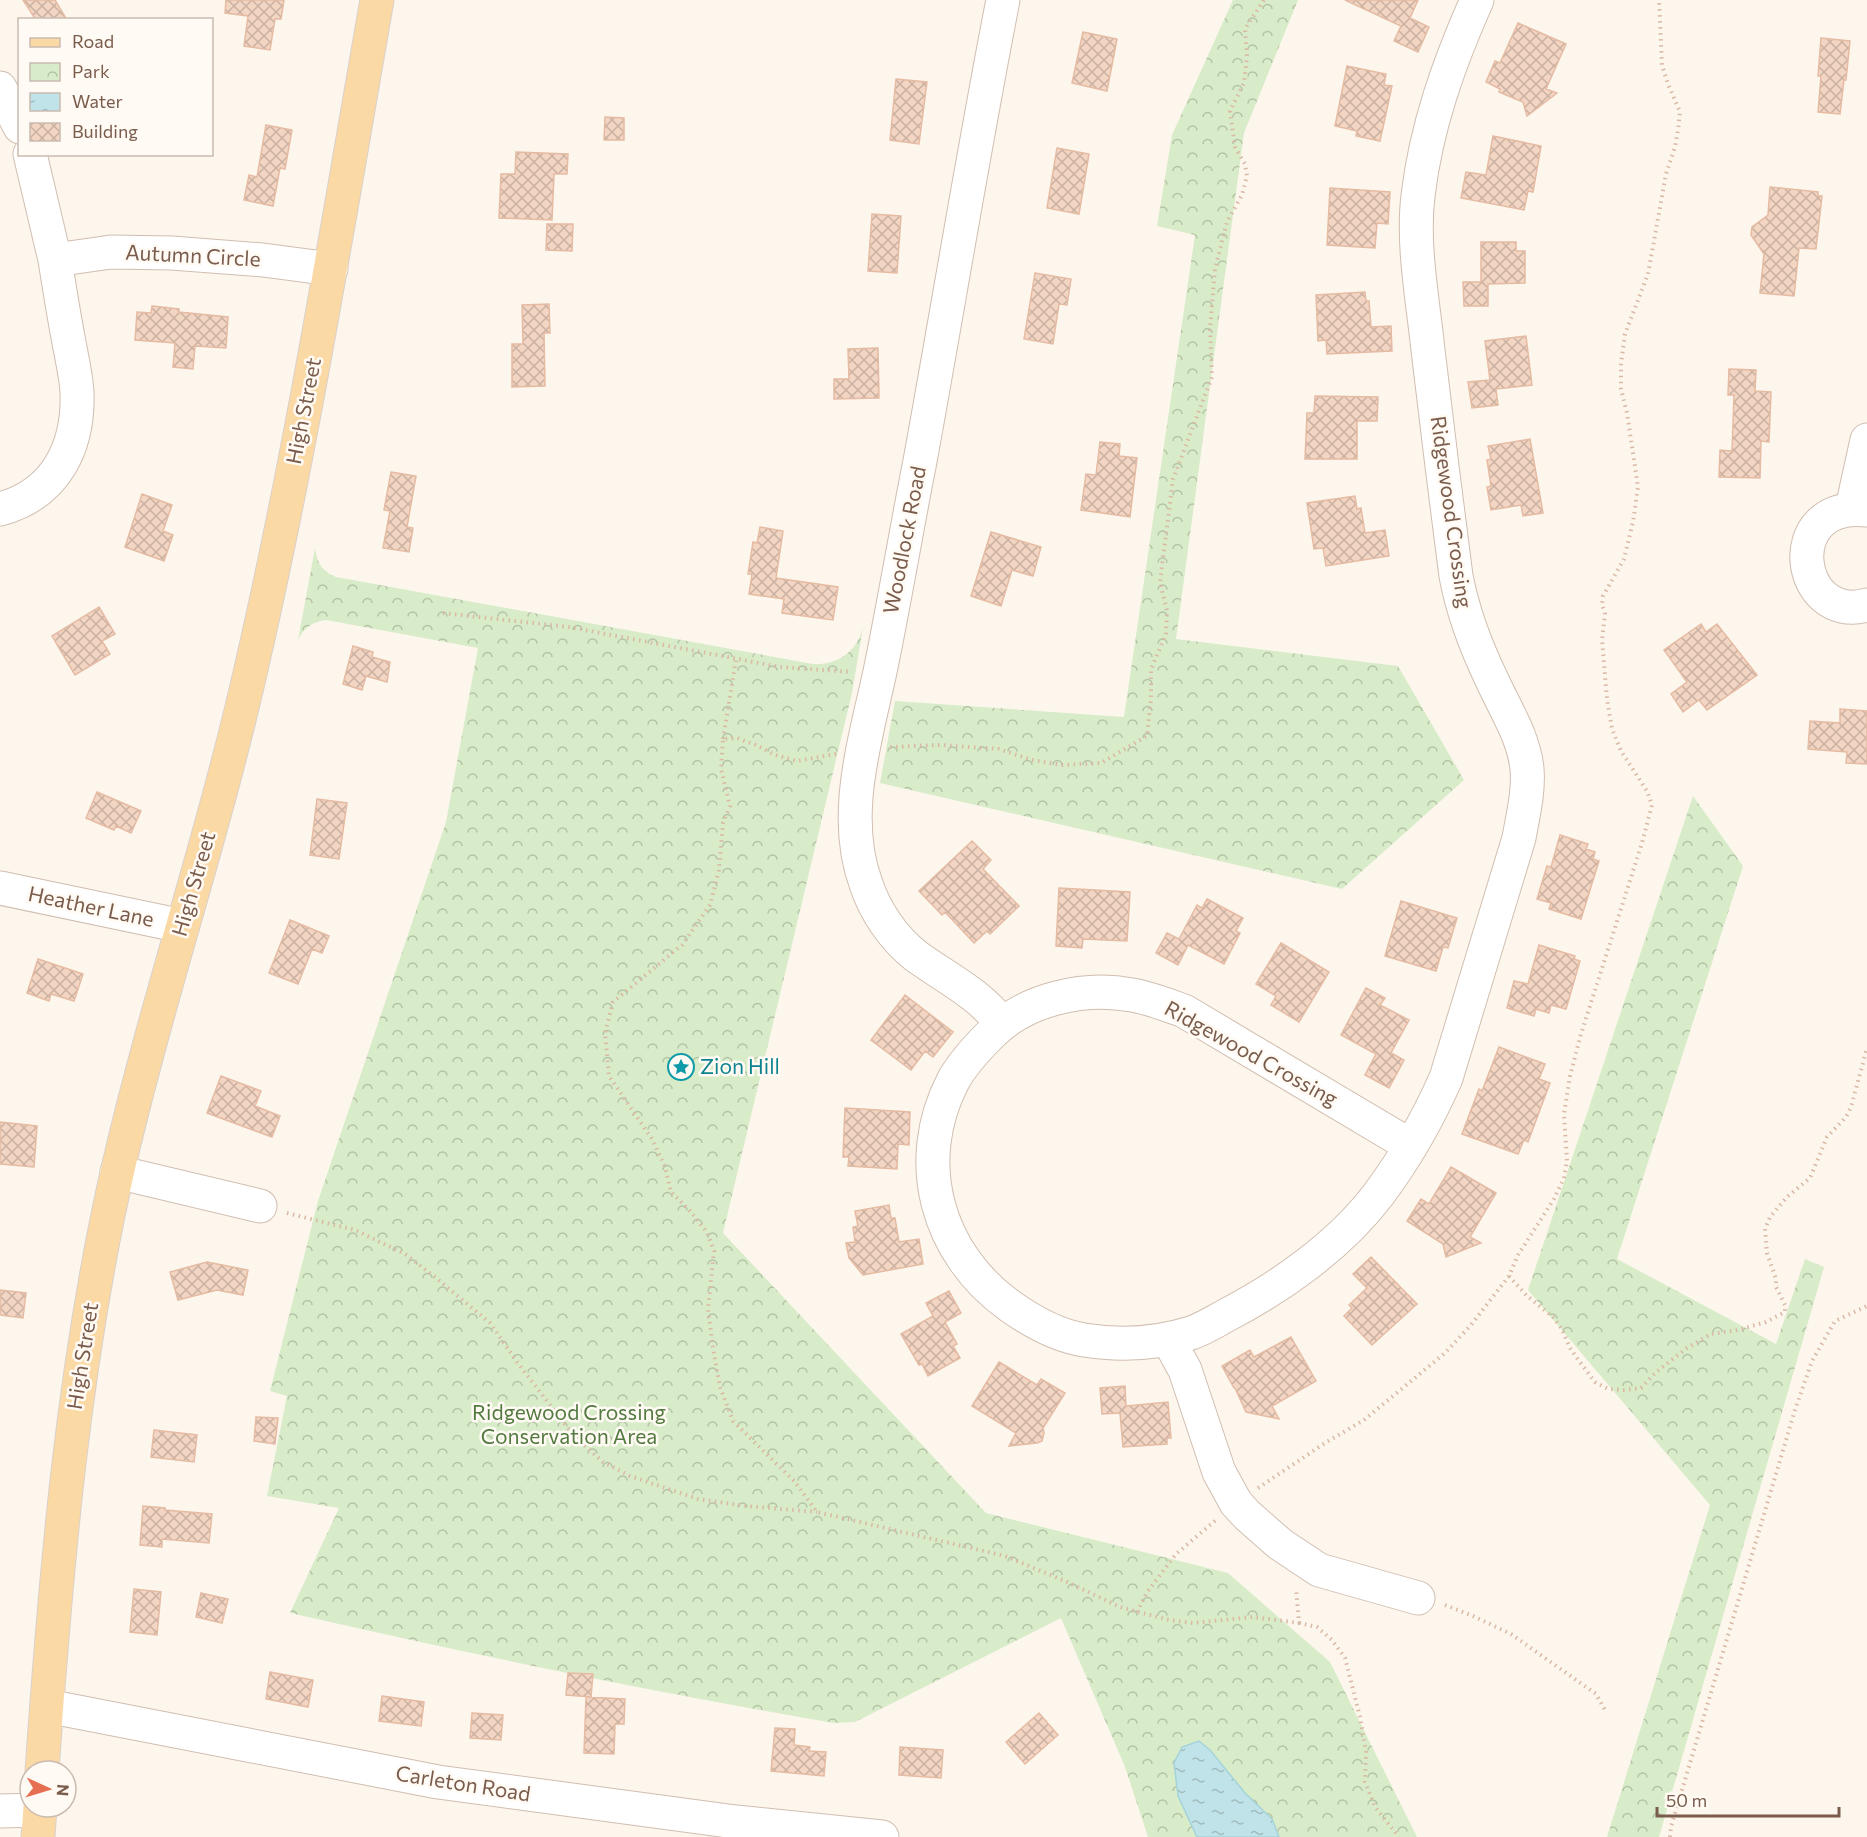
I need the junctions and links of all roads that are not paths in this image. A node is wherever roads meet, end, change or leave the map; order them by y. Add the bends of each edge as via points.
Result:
1 (377, 0) edge
2 (1003, 0) edge
3 (1477, 0) edge
4 (0, 88) edge
5 (18, 123) edge
6 (30, 156) edge
7 (55, 260) junction
8 (331, 269) junction
9 (1867, 440) edge
10 (0, 508) edge
11 (1860, 509) edge
12 (1867, 605) edge
13 (0, 888) edge
14 (182, 926) junction
15 (1002, 1024) junction
16 (1411, 1146) junction
17 (117, 1172) junction
18 (260, 1206) road end
19 (1167, 1339) junction
20 (1418, 1598) road end
21 (47, 1706) junction
22 (43, 1759) edge
23 (0, 1811) edge
24 (18, 1814) edge
25 (882, 1837) edge

1 - 8 main road, High Street
2 - 15 street, Woodlock Road via 880,674 863,748 854,814 856,851 874,905 893,933 914,954 990,1007
3 - 16 street, Ridgewood Crossing via 1436,106 1418,197 1416,234 1461,603 1490,677 1522,742 1527,770 1526,799 1519,838 1446,1078
4 - 5 street
6 - 7 street
7 - 8 street, Autumn Circle via 111,252 172,253
7 - 10 street via 77,392 74,434 63,464 44,486 16,504
8 - 14 main road, High Street via 275,565
9 - 11 street
11 - 12 street via 1828,516 1814,530 1806,548 1806,567 1813,585 1824,597 1841,606
13 - 14 street, Heather Lane
14 - 17 main road, High Street
15 - 16 street, Ridgewood Crossing via 1035,1005 1069,995 1130,994 1158,1001 1184,1011
15 - 19 street, Ridgewood Crossing via 968,1059 942,1108 933,1155 934,1186 942,1222 954,1245 967,1266 997,1297 1046,1327 1080,1340 1108,1343
16 - 19 street, Ridgewood Crossing via 1377,1197 1305,1267 1256,1300 1195,1332
17 - 18 street
17 - 21 main road, High Street via 69,1449
19 - 20 street via 1185,1370 1219,1472 1236,1503 1280,1544 1319,1569
21 - 22 main road, High Street
21 - 25 street, Carleton Road via 458,1785
23 - 24 street

